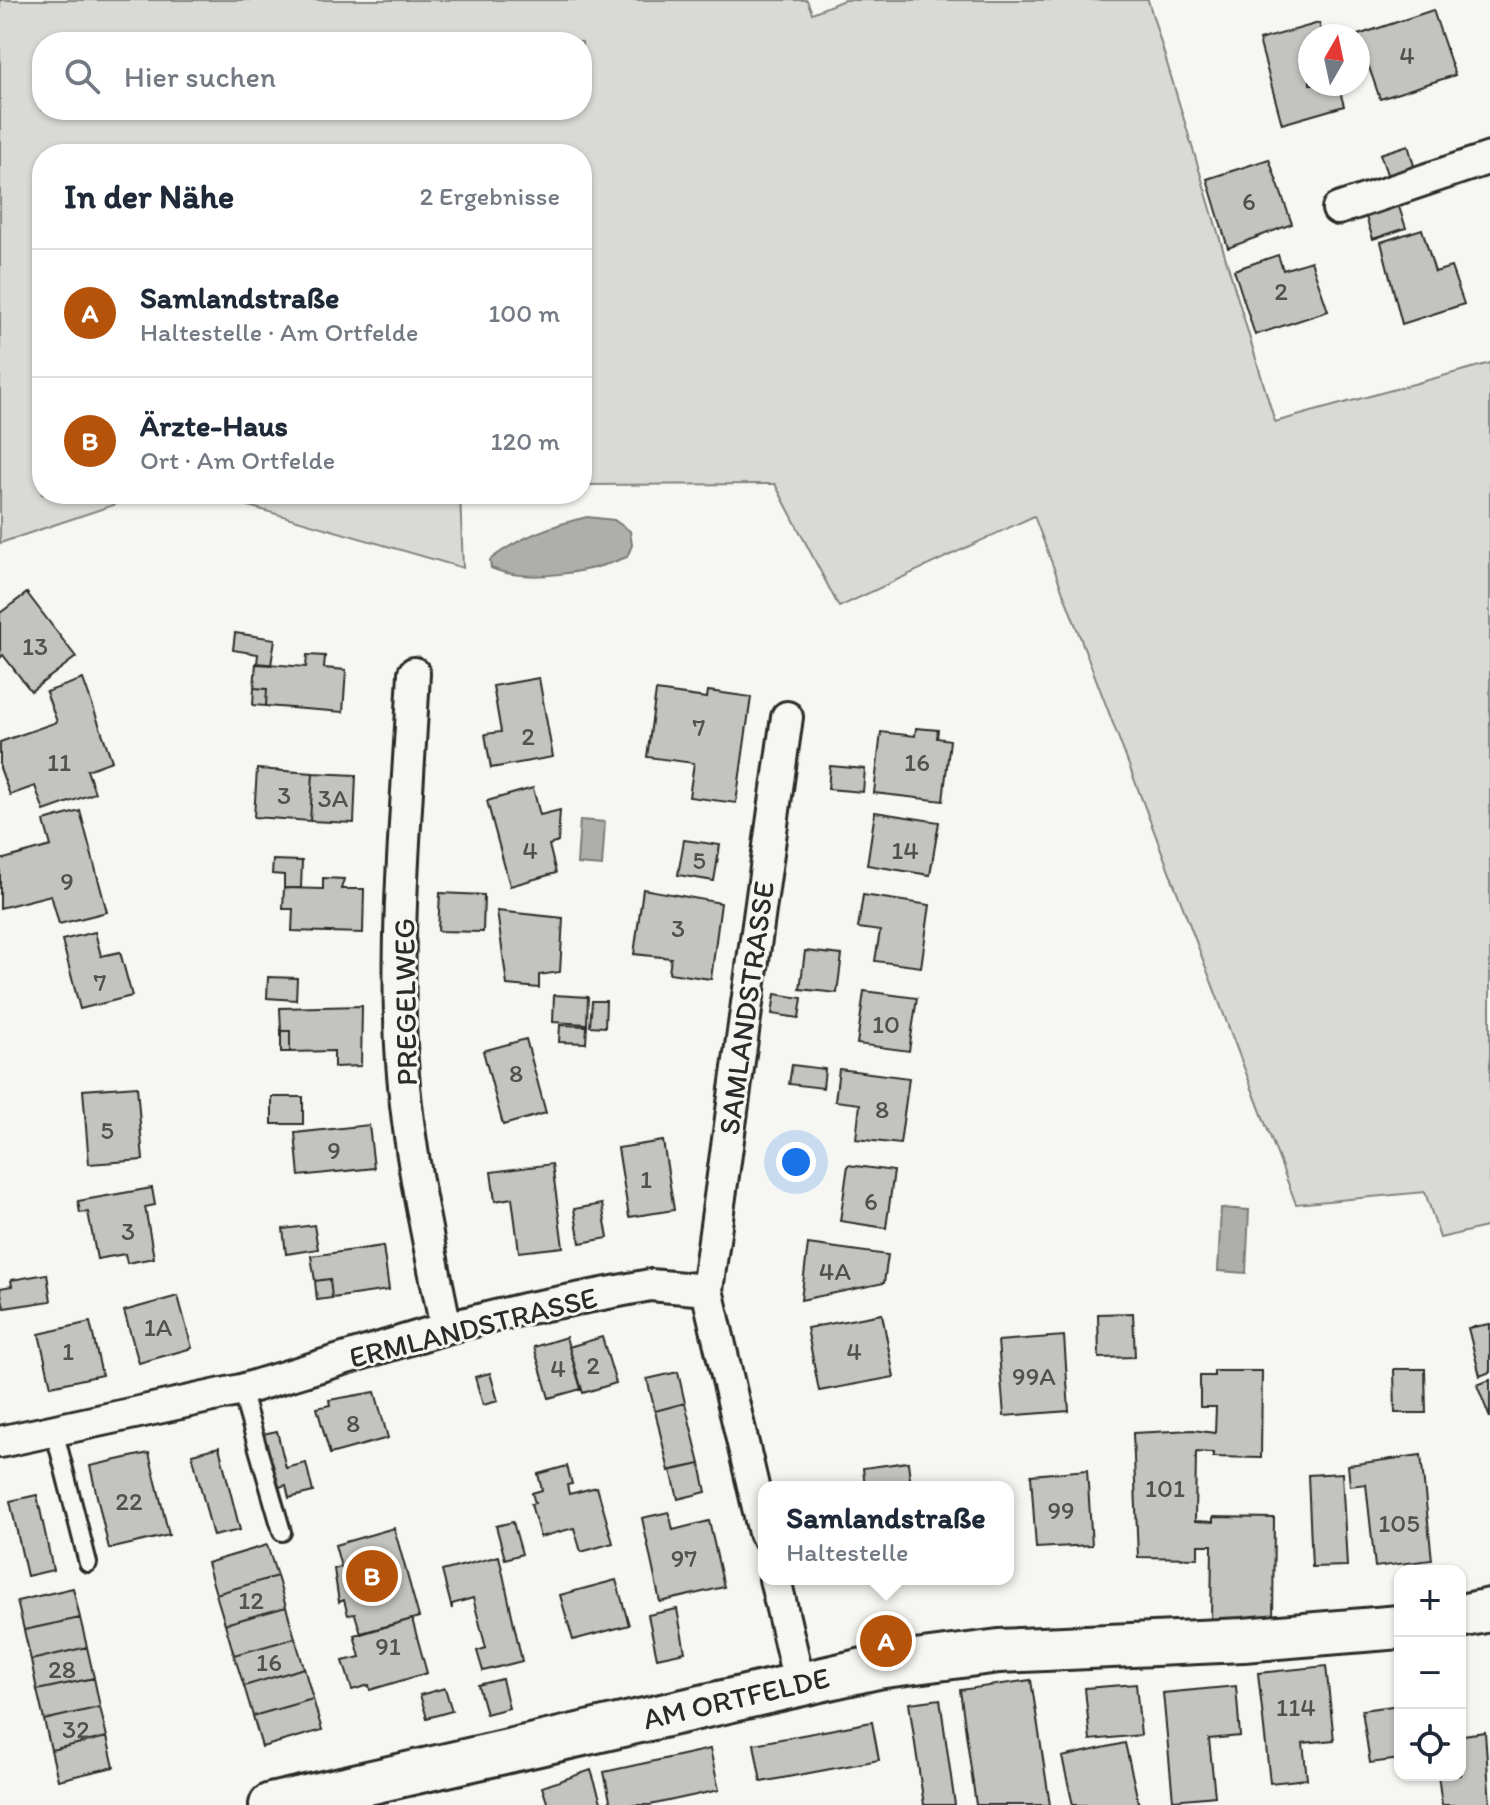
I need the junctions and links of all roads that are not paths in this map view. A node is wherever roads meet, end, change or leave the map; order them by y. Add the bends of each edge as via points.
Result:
1 (1490, 158) edge
2 (1338, 209) dead end
3 (414, 673) dead end
4 (787, 717) dead end
5 (707, 1290) junction
6 (446, 1328) junction
7 (241, 1390) junction
8 (54, 1430) junction
9 (0, 1442) edge
10 (758, 1507) edge
11 (282, 1532) dead end
12 (88, 1563) dead end
13 (776, 1585) edge
14 (1490, 1610) edge
15 (1466, 1615) edge
16 (1394, 1627) edge
17 (799, 1682) junction
18 (271, 1805) edge

1 - 2 street
3 - 6 street, PREGELWEG via 401,1044 411,1156
4 - 5 street, SAMLANDSTRASSE
5 - 6 street, ERMLANDSTRASSE via 650,1285
5 - 10 street, SAMLANDSTRASSE
6 - 7 street, ERMLANDSTRASSE
7 - 8 street, ERMLANDSTRASSE
7 - 11 lane
8 - 9 street, ERMLANDSTRASSE
8 - 12 lane
13 - 17 street
14 - 15 main road
16 - 17 main road, AM ORTFELDE via 999,1651
17 - 18 main road, AM ORTFELDE

